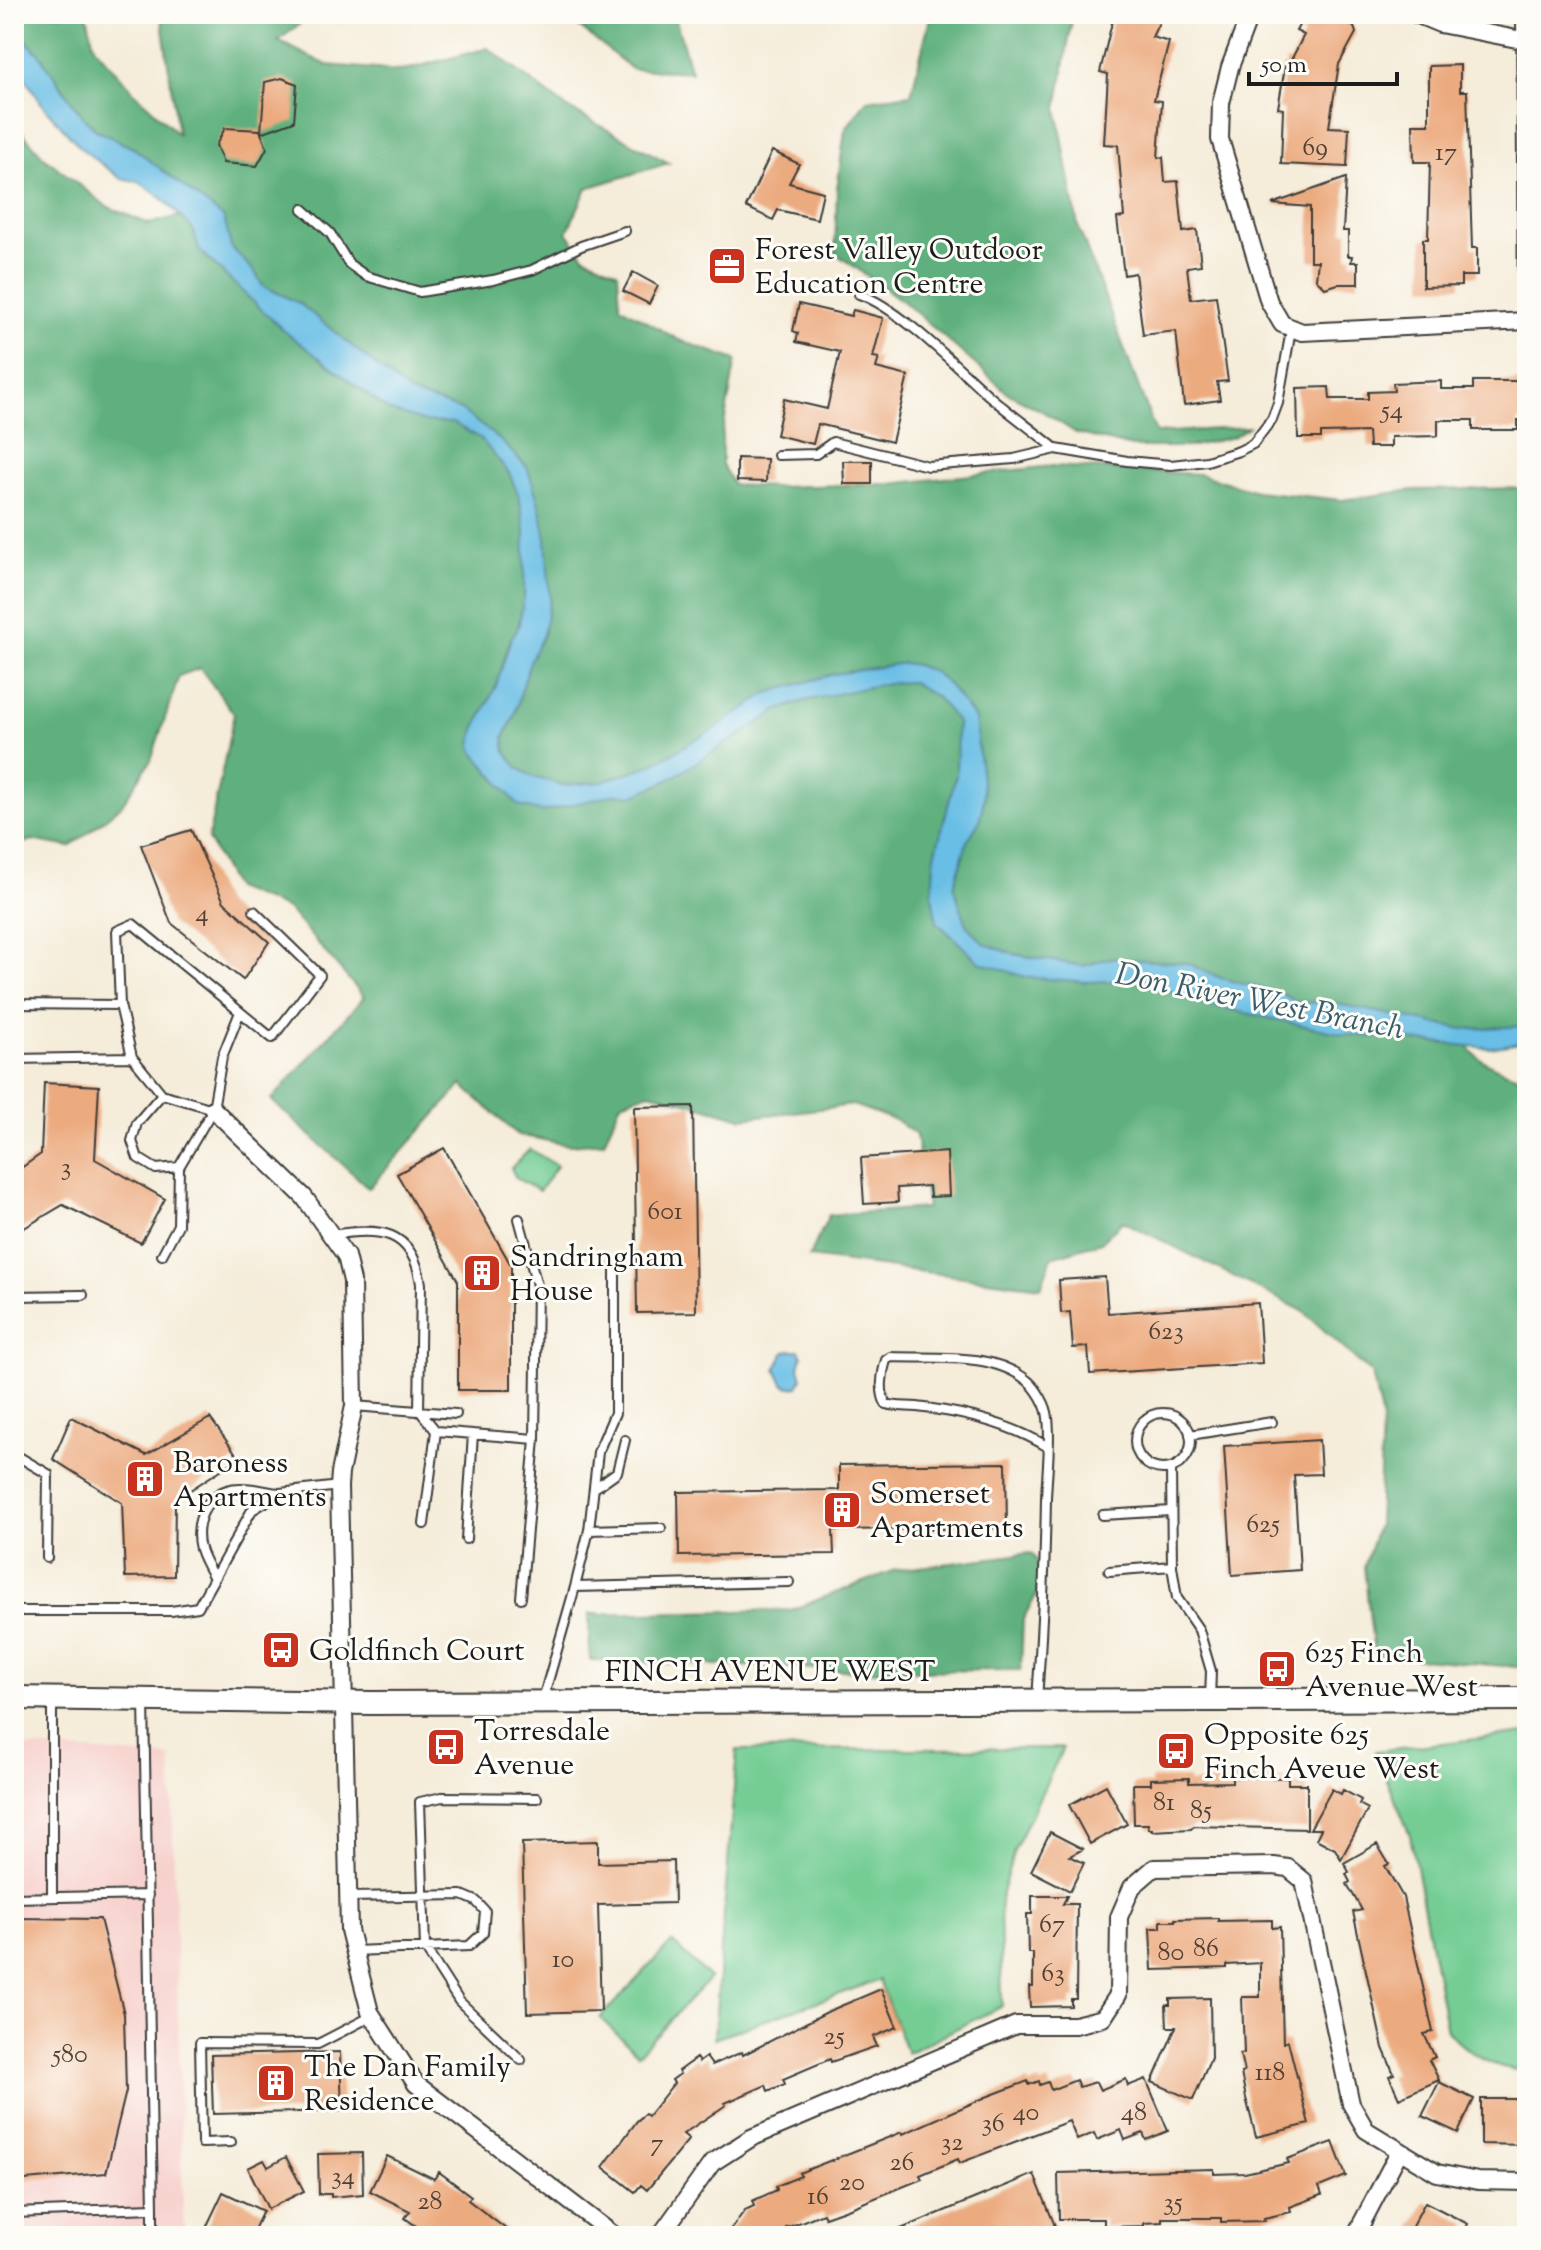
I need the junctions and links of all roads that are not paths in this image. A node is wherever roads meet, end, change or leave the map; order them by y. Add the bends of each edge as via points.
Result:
1 (1250, 14) edge
2 (1416, 14) edge
3 (1525, 14) edge
4 (1526, 41) edge
5 (303, 209) dead end
6 (625, 231) dead end
7 (859, 294) dead end
8 (1527, 321) edge
9 (1291, 330) junction
10 (1056, 449) junction
11 (778, 455) dead end
12 (254, 911) dead end
13 (14, 1004) edge
14 (120, 1005) junction
15 (240, 1012) junction
16 (132, 1057) junction
17 (14, 1059) edge
18 (162, 1094) junction
19 (213, 1109) junction
20 (179, 1167) junction
21 (519, 1219) dead end
22 (333, 1235) junction
23 (162, 1255) dead end
24 (615, 1265) dead end
25 (83, 1295) dead end
26 (14, 1296) edge
27 (354, 1406) junction
28 (419, 1410) junction
29 (456, 1414) dead end
30 (1272, 1422) dead end
31 (436, 1431) junction
32 (473, 1434) junction
33 (1190, 1435) junction
34 (535, 1439) junction
35 (625, 1440) dead end
36 (1048, 1447) junction
37 (14, 1454) edge
38 (1171, 1468) junction
39 (339, 1486) junction
40 (596, 1487) junction
41 (280, 1493) junction
42 (1171, 1511) junction
43 (1103, 1515) dead end
44 (424, 1524) dead end
45 (661, 1528) dead end
46 (589, 1530) junction
47 (466, 1539) dead end
48 (47, 1558) dead end
49 (1172, 1566) junction
50 (1109, 1571) dead end
51 (214, 1578) junction
52 (789, 1582) dead end
53 (575, 1587) junction
54 (521, 1598) dead end
55 (14, 1611) edge
56 (14, 1698) edge
57 (52, 1699) junction
58 (1527, 1699) edge
59 (144, 1700) junction
60 (1037, 1700) junction
61 (1210, 1701) junction
62 (542, 1702) junction
63 (344, 1703) junction
64 (537, 1798) dead end
65 (148, 1895) junction
66 (423, 1895) junction
67 (52, 1896) junction
68 (348, 1897) junction
69 (14, 1898) edge
70 (425, 1948) junction
71 (355, 1951) junction
72 (373, 2016) junction
73 (521, 2060) dead end
74 (231, 2142) dead end
75 (1399, 2152) junction
76 (1527, 2182) edge
77 (153, 2208) junction
78 (14, 2213) edge
79 (153, 2236) edge
80 (615, 2236) edge
81 (660, 2236) edge
82 (1355, 2236) edge

1 - 9 street via 1221,103 1220,139 1269,302
2 - 4 street
3 - 4 street
4 - 8 street
5 - 6 lane via 330,233 349,264 366,276 420,292 532,270
7 - 10 lane via 917,332
8 - 9 street
9 - 10 lane via 1272,419 1253,444 1207,461 1171,465
10 - 11 lane via 1014,459 928,466 833,442 816,454
12 - 15 lane via 320,975 272,1038
13 - 14 lane
14 - 15 lane via 117,931 133,924
14 - 16 lane
15 - 19 lane via 222,1057
16 - 17 lane
16 - 18 lane
18 - 19 lane
18 - 20 lane via 137,1123 132,1141 138,1158 156,1169
19 - 20 lane
19 - 22 street via 304,1197
20 - 23 lane via 178,1225
21 - 34 lane via 537,1285
22 - 27 street via 352,1281
22 - 28 lane via 383,1232 401,1242 418,1263
24 - 40 lane via 615,1413 598,1452
25 - 26 lane
27 - 28 lane
27 - 39 street
28 - 29 lane
28 - 31 lane
30 - 33 lane
31 - 32 lane
31 - 44 lane
32 - 34 lane
32 - 47 lane
33 - 38 lane via 1185,1459
33 - 38 lane via 1180,1419 1163,1413 1139,1427 1138,1454 1152,1467
34 - 54 lane
35 - 40 lane via 617,1472
36 - 36 lane via 1048,1416 1025,1378 986,1362 886,1360 886,1404 1001,1425
36 - 60 lane
37 - 48 lane via 48,1474
38 - 42 lane
39 - 41 lane
39 - 63 street
40 - 46 lane
41 - 51 lane via 252,1510
41 - 51 lane via 227,1490 207,1505 199,1519 200,1548
42 - 43 lane
42 - 49 lane
45 - 46 lane
46 - 53 lane
49 - 50 lane
49 - 61 lane via 1177,1598 1199,1630 1211,1671
51 - 55 lane via 198,1607
52 - 53 lane
53 - 62 lane
56 - 57 main road, FINCH AVENUE WEST
57 - 59 main road, FINCH AVENUE WEST
57 - 67 lane
58 - 61 main road, FINCH AVENUE WEST
59 - 63 main road, FINCH AVENUE WEST
59 - 65 lane
60 - 61 main road, FINCH AVENUE WEST
60 - 62 main road, FINCH AVENUE WEST
62 - 63 main road, FINCH AVENUE WEST
63 - 68 street
64 - 66 lane via 442,1797 420,1802
65 - 67 lane
65 - 77 lane
66 - 68 lane
66 - 70 lane
66 - 70 lane via 462,1895 485,1911 483,1933 469,1946
67 - 69 lane
68 - 71 street
70 - 71 lane
70 - 73 lane via 459,2001
71 - 72 street
72 - 74 lane via 318,2044 200,2043 202,2143
72 - 80 street via 416,2084
75 - 76 street via 1437,2173
75 - 81 street via 1366,2130 1351,2104 1304,1881 1288,1868 1274,1866 1154,1868 1132,1887 1119,1917 1118,1995 1103,2018 1075,2025 1016,2025 751,2138 712,2163
75 - 82 street
77 - 78 lane
77 - 79 lane

